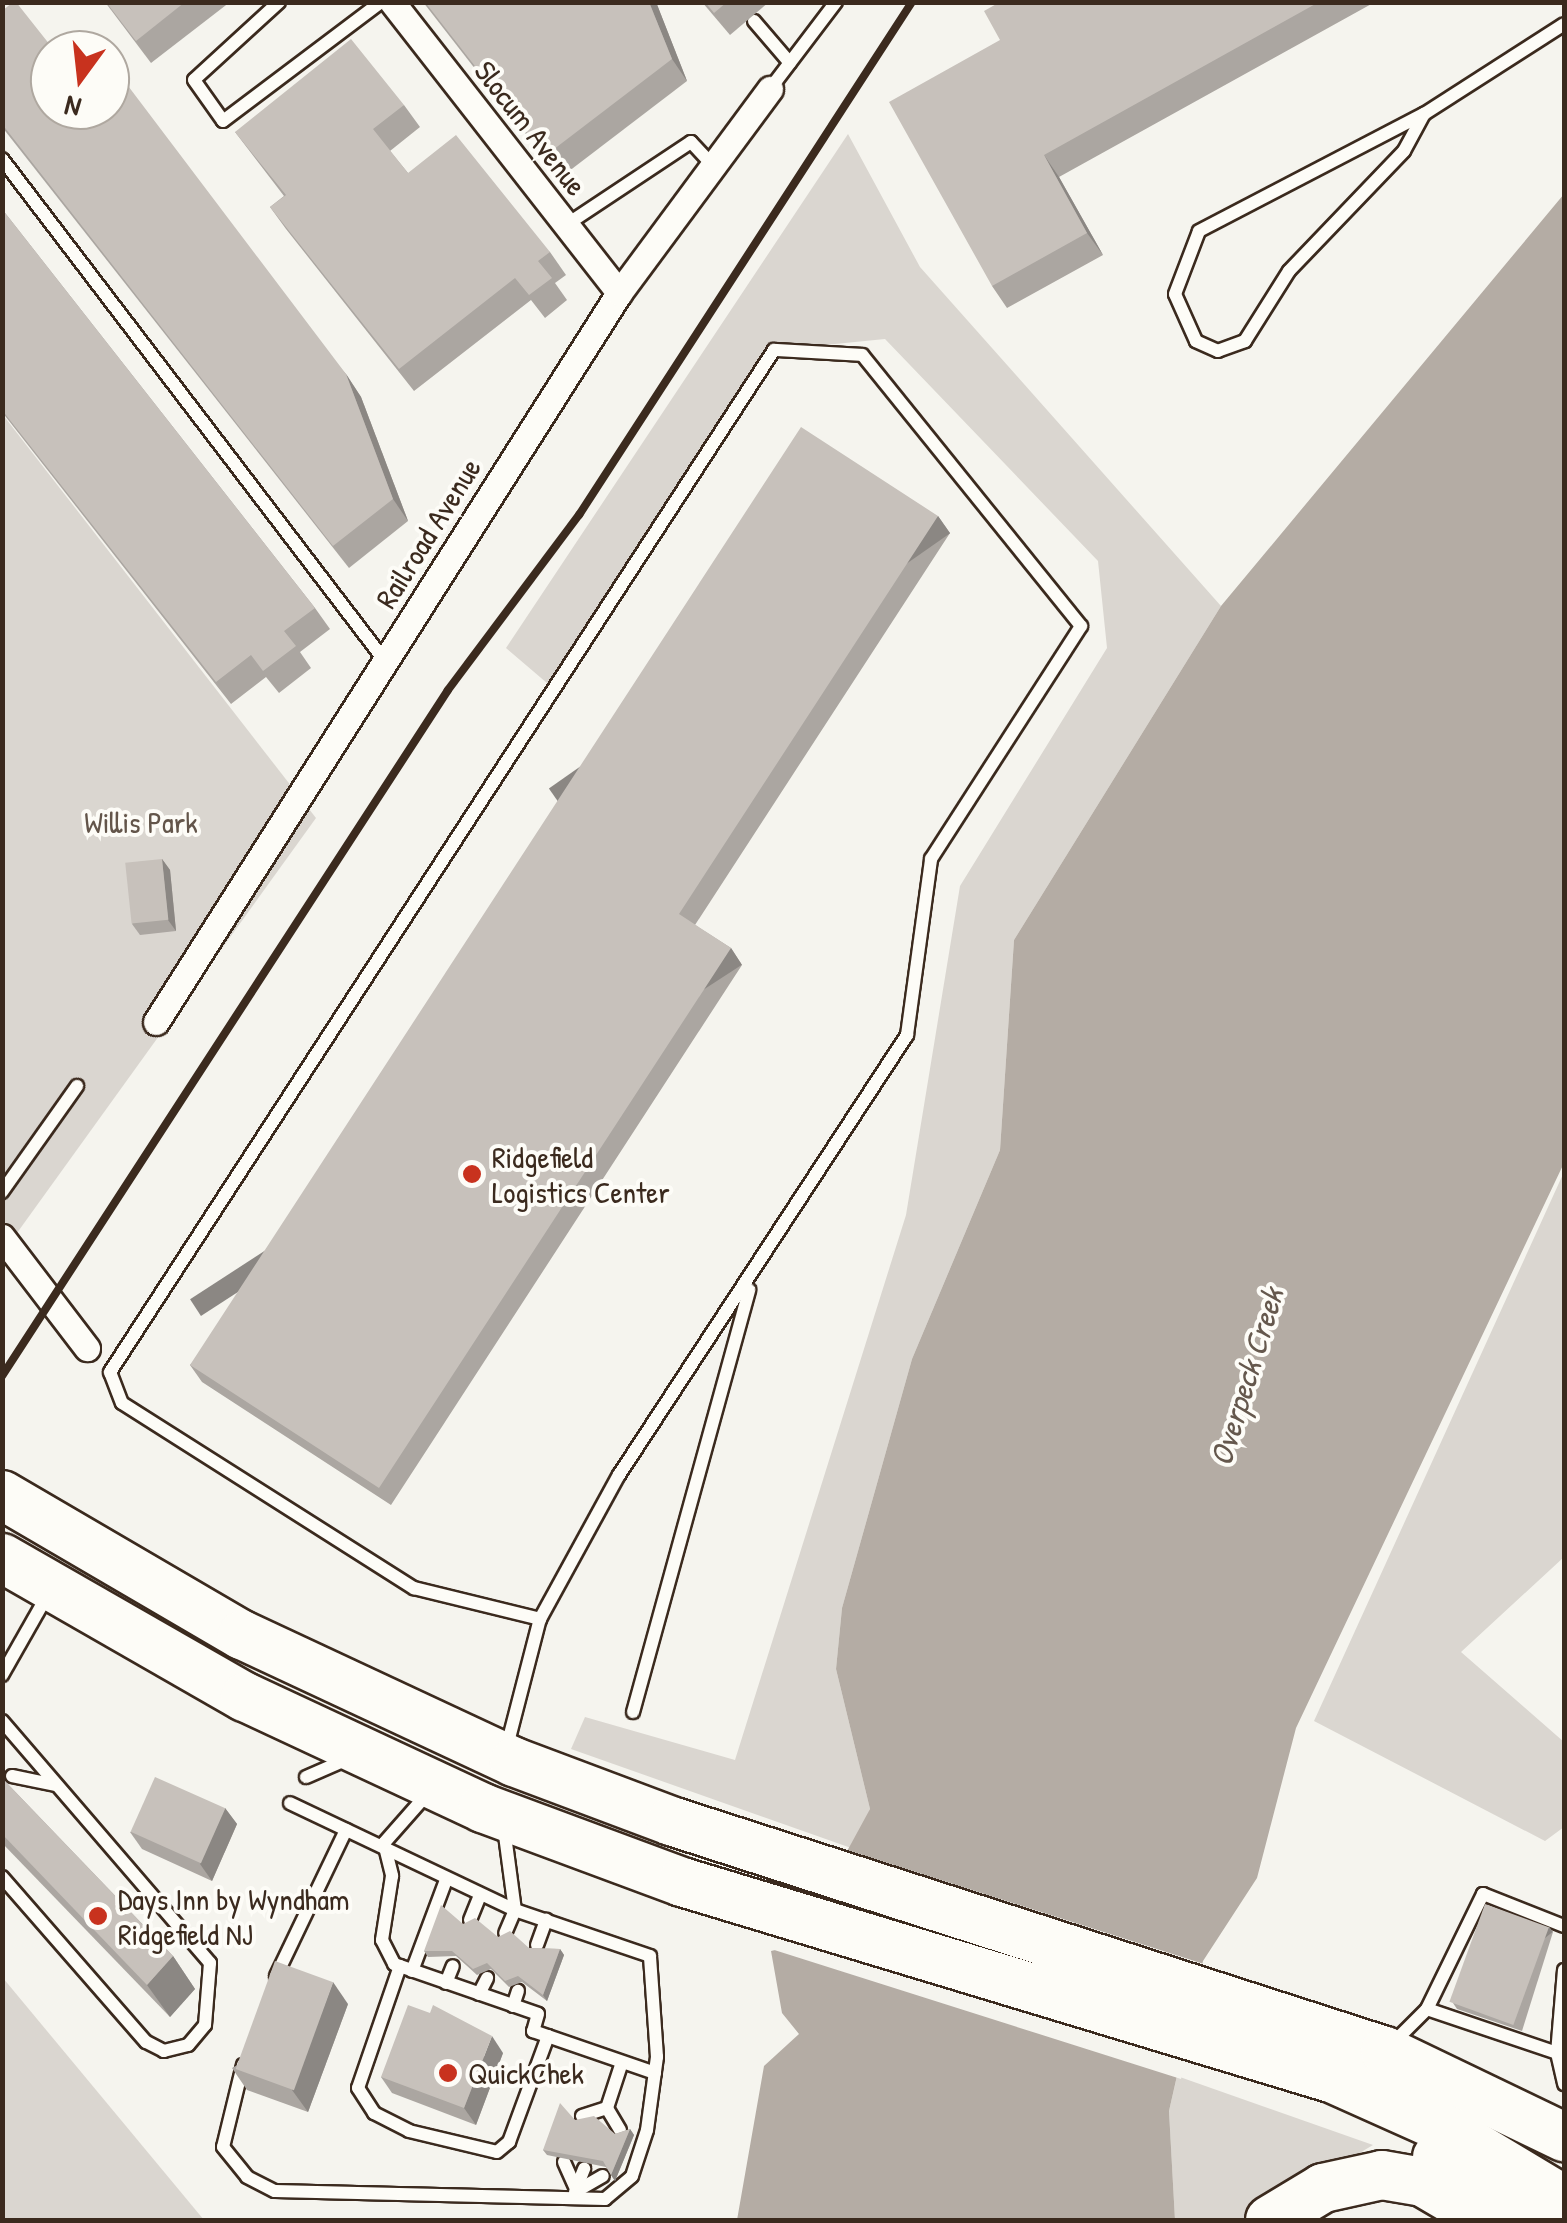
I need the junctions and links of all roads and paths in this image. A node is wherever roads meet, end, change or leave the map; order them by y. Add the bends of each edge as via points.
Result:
1 (279, 2) edge
2 (381, 2) edge
3 (392, 2) edge
4 (836, 2) edge
5 (754, 21) dead end
6 (1564, 24) edge
7 (790, 64) junction
8 (770, 90) joint
9 (1424, 114) junction
10 (2, 159) edge
11 (712, 166) junction
12 (566, 226) junction
13 (619, 293) junction
14 (385, 661) junction
15 (156, 1022) dead end
16 (77, 1086) dead end
17 (2, 1192) edge
18 (2, 1237) edge
19 (752, 1277) junction
20 (87, 1348) dead end
21 (6, 1496) edge
22 (2, 1558) edge
23 (51, 1588) junction
24 (540, 1619) junction
25 (2, 1675) edge
26 (632, 1712) dead end
27 (2, 1721) edge
28 (360, 1753) junction
29 (504, 1758) junction
30 (12, 1776) dead end
31 (306, 1778) dead end
32 (56, 1785) junction
33 (434, 1787) junction
34 (290, 1803) dead end
35 (502, 1816) junction
36 (346, 1830) junction
37 (384, 1843) junction
38 (2, 1877) edge
39 (446, 1880) junction
40 (480, 1895) junction
41 (514, 1910) junction
42 (470, 1920) edge
43 (546, 1920) junction
44 (1564, 1926) edge
45 (505, 1933) edge
46 (536, 1945) edge
47 (452, 1966) dead end
48 (406, 1969) junction
49 (1564, 1970) edge
50 (487, 1978) dead end
51 (446, 1983) junction
52 (518, 1991) dead end
53 (270, 1993) edge
54 (480, 1994) junction
55 (513, 2006) junction
56 (1427, 2009) junction
57 (1562, 2021) edge
58 (548, 2036) junction
59 (250, 2046) edge
60 (1385, 2051) junction
61 (1557, 2053) junction
62 (1281, 2054) junction
63 (622, 2062) junction
64 (655, 2073) junction
65 (1564, 2084) edge
66 (607, 2108) junction
67 (582, 2116) edge
68 (601, 2123) edge
69 (620, 2130) edge
70 (1564, 2137) edge
71 (564, 2162) edge
72 (584, 2169) dead end
73 (603, 2176) edge
74 (574, 2194) junction
75 (1564, 2200) edge
76 (1270, 2220) edge
77 (1486, 2220) edge
78 (1529, 2220) edge

1 - 2 lane via 194,80 223,122
3 - 12 street, Slocum Avenue
4 - 7 lane
5 - 7 lane
6 - 9 lane
7 - 8 lane
8 - 11 street, Railroad Avenue
9 - 9 lane via 1199,231 1175,294 1196,341 1218,351 1245,341 1288,272 1404,151
10 - 14 lane
11 - 12 lane via 691,142
11 - 13 street, Railroad Avenue
12 - 13 street, Slocum Avenue
13 - 14 street, Railroad Avenue
14 - 15 street, Railroad Avenue
16 - 17 lane
18 - 20 street
19 - 24 lane via 618,1475
19 - 24 lane via 907,1035 931,859 1082,626 862,355 816,346 774,350 110,1372 122,1402 414,1588
19 - 26 lane
21 - 29 highway via 267,1648
22 - 23 highway
23 - 25 lane
23 - 28 highway
24 - 29 lane
27 - 32 lane
28 - 31 lane
28 - 33 highway
29 - 62 highway via 784,1858
30 - 32 lane
32 - 38 lane via 210,1963 205,2026 188,2045 164,2051 146,2042
33 - 35 highway
33 - 37 lane
34 - 36 lane
35 - 41 lane
35 - 62 highway via 756,1906 1093,2011
36 - 37 lane
36 - 53 lane
37 - 39 lane
37 - 48 lane via 392,1876 382,1940
39 - 40 lane
39 - 48 lane
40 - 41 lane
40 - 42 lane
41 - 43 lane
41 - 45 lane
43 - 46 lane
43 - 64 lane via 650,1956
44 - 56 lane via 1483,1894
47 - 51 lane
48 - 51 lane
48 - 58 lane via 358,2088 374,2114 410,2131 497,2152 509,2142
49 - 57 lane
50 - 54 lane
51 - 54 lane
52 - 55 lane
54 - 55 lane
55 - 58 lane via 538,2014 533,2031
56 - 60 lane
56 - 61 lane
57 - 61 lane
58 - 63 lane
59 - 74 lane via 222,2147 247,2178 275,2191
60 - 62 highway
60 - 70 highway
61 - 65 lane
62 - 75 highway via 1446,2129
62 - 78 highway
63 - 64 lane
63 - 66 lane
64 - 74 lane via 632,2176 605,2199
66 - 67 lane
66 - 68 lane
66 - 69 lane
71 - 74 lane
72 - 74 lane
73 - 74 lane
76 - 77 highway via 1322,2188 1382,2174 1423,2182

